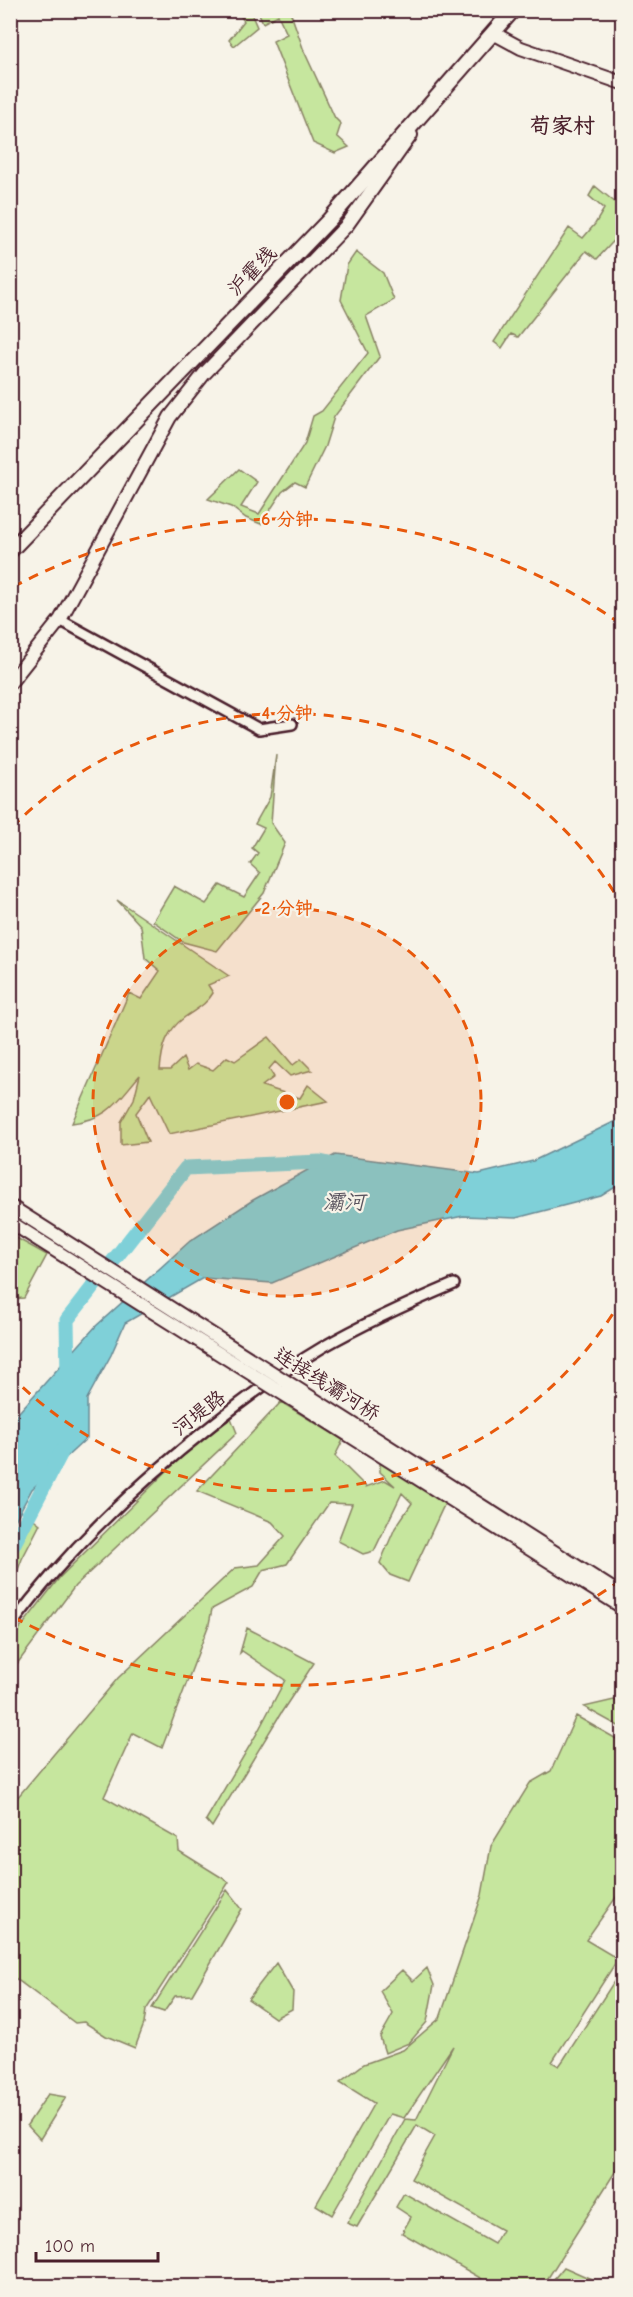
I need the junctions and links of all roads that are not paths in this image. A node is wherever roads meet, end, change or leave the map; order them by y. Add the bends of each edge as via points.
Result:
1 (513, 10) edge
2 (493, 33) junction
3 (622, 83) edge
4 (441, 93) junction
5 (10, 551) edge
6 (60, 620) junction
7 (10, 683) edge
8 (292, 724) dead end
9 (10, 1206) edge
10 (10, 1222) edge
11 (454, 1284) dead end
12 (622, 1594) edge
13 (622, 1607) edge
14 (10, 1627) edge

1 - 2 highway, 沪霍线
2 - 3 main road via 521,48
2 - 4 highway, 沪霍线
4 - 5 highway, 沪霍线 via 329,220
4 - 6 main road via 346,225 204,374 170,417
6 - 7 main road
6 - 8 street via 259,729
9 - 12 main road, 连接线灞河桥, bridge
10 - 13 main road, 连接线灞河桥, bridge
11 - 14 street, 河堤路 via 324,1347 284,1371 187,1444 75,1548

